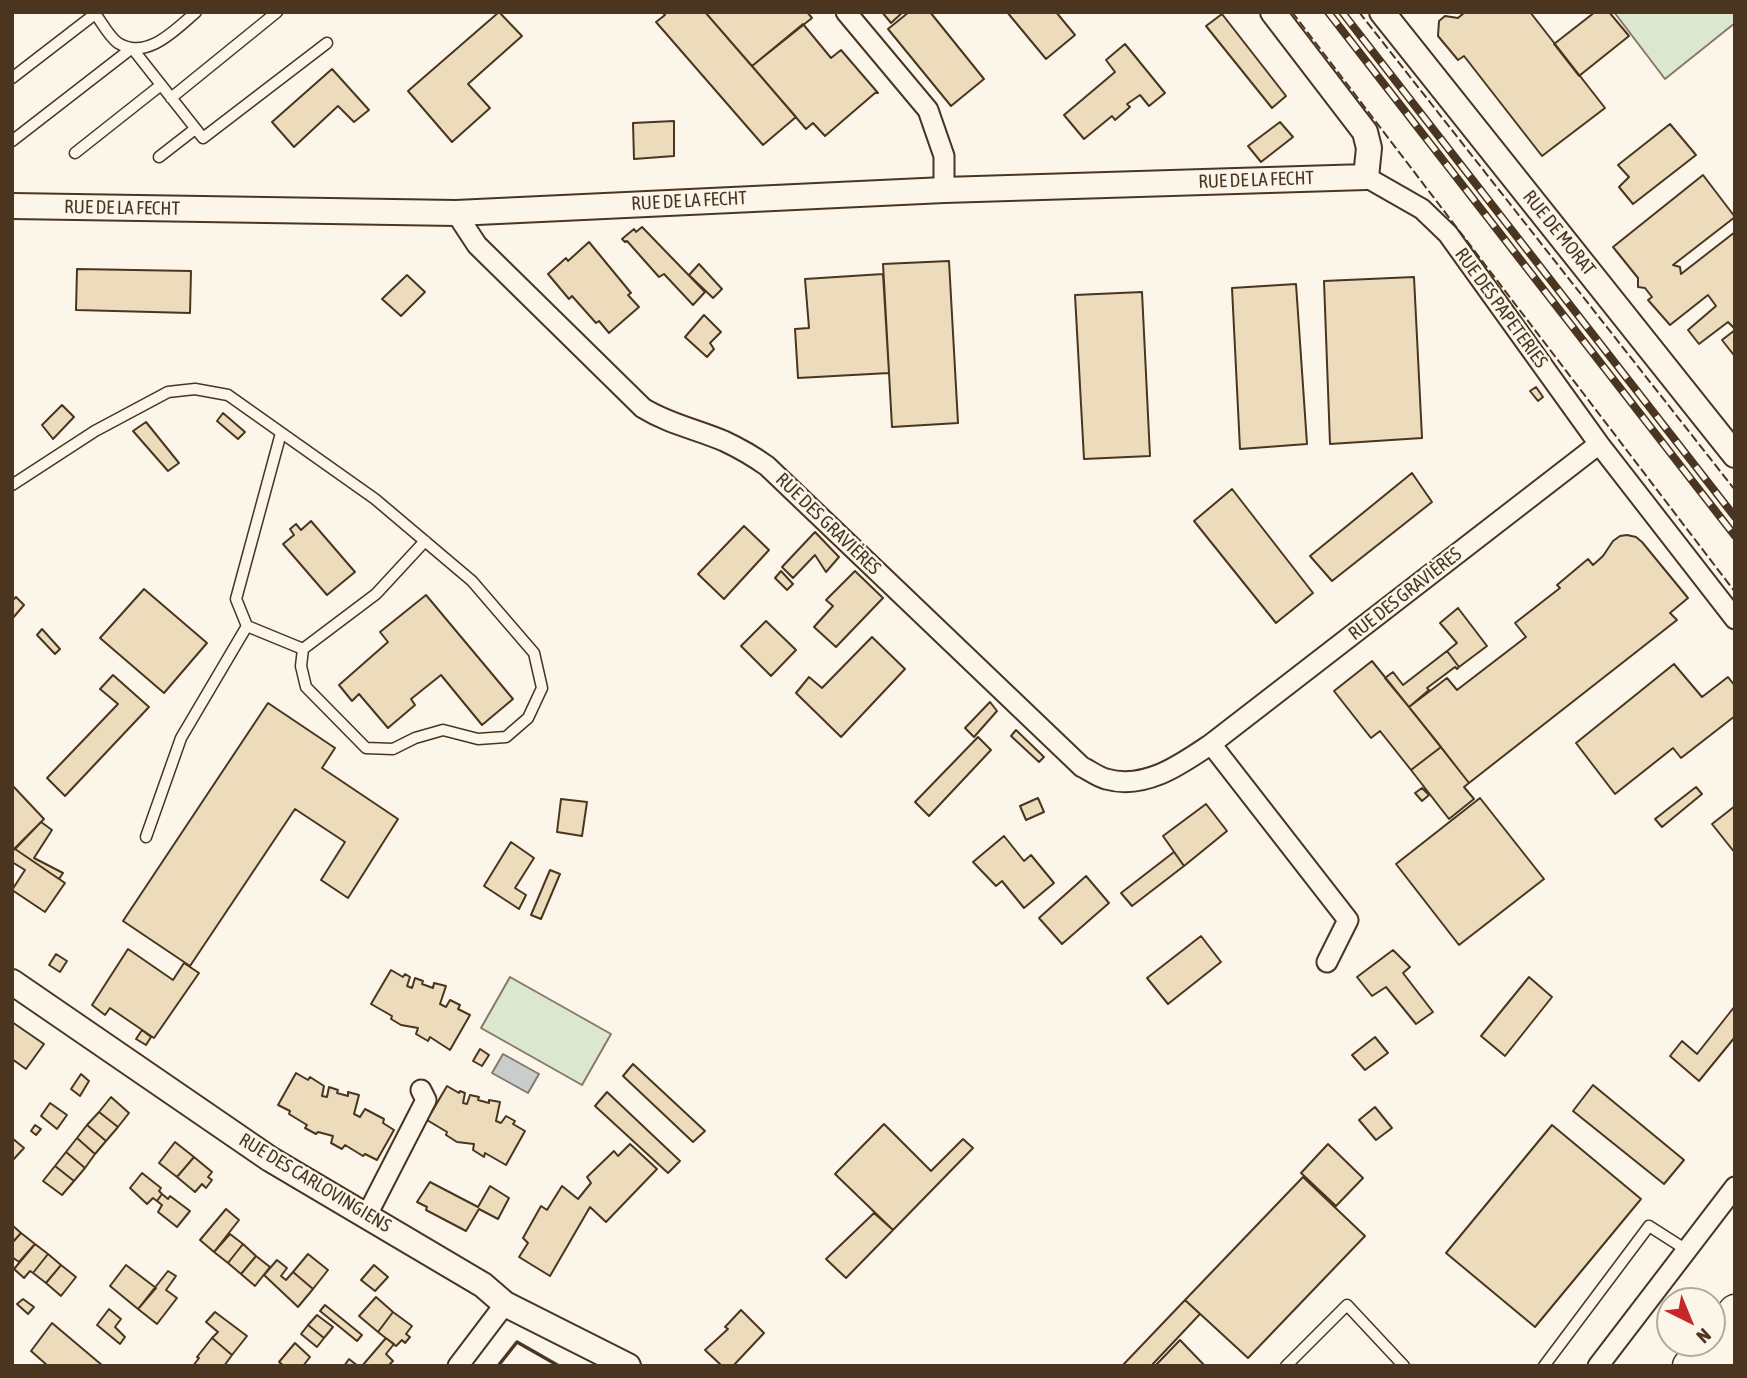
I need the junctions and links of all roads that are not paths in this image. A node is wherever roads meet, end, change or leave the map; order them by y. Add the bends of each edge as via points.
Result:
1 (196, 12) edge
2 (277, 12) edge
3 (846, 12) edge
4 (1273, 12) edge
5 (1382, 12) edge
6 (94, 13) edge
7 (327, 43) dead end
8 (132, 48) junction
9 (12, 78) edge
10 (161, 85) junction
11 (171, 98) junction
12 (195, 129) junction
13 (12, 141) edge
14 (75, 153) dead end
15 (159, 157) dead end
16 (1366, 177) junction
17 (944, 190) junction
18 (12, 206) edge
19 (456, 213) junction
20 (282, 433) junction
21 (1599, 444) junction
22 (1735, 455) edge
23 (12, 485) edge
24 (425, 541) junction
25 (1735, 620) edge
26 (247, 626) junction
27 (303, 649) junction
28 (1211, 744) junction
29 (146, 836) dead end
30 (1327, 962) dead end
31 (12, 982) edge
32 (421, 1090) dead end
33 (1735, 1187) edge
34 (367, 1215) junction
35 (1685, 1249) junction
36 (505, 1304) junction
37 (1735, 1352) edge
38 (458, 1366) edge
39 (628, 1366) edge
40 (1286, 1366) edge
41 (1404, 1366) edge
42 (1544, 1366) edge
43 (1598, 1366) edge
44 (1723, 1366) edge

1 - 8 lane via 161,42
2 - 11 lane
3 - 17 street via 928,110 944,156
4 - 16 street via 1365,132 1369,148
5 - 22 street, RUE DE MORAT
6 - 8 lane via 117,42
6 - 9 lane
7 - 12 lane via 203,138
8 - 10 lane
8 - 13 lane
10 - 11 lane
10 - 14 lane
11 - 12 lane
12 - 15 lane
16 - 17 street, RUE DE LA FECHT
16 - 21 street, RUE DES PAPETERIES via 1422,209 1448,234
17 - 19 street, RUE DE LA FECHT
18 - 19 street, RUE DE LA FECHT
19 - 28 street, RUE DES GRAVIÈRES via 478,245 643,408 722,440 766,466 1082,766 1106,779 1139,781 1172,770
20 - 23 lane via 228,395 195,389 168,392
20 - 24 lane
20 - 26 lane via 236,599
21 - 25 street, RUE DES PAPETERIES
21 - 28 street, RUE DES GRAVIÈRES
24 - 27 lane via 376,594
24 - 27 lane via 472,581 534,653 542,688 528,718 506,737 478,739 443,730 393,749 366,748 306,687
26 - 27 lane
26 - 29 lane via 181,738
28 - 30 street via 1348,920
31 - 34 street, RUE DES CARLOVINGIENS via 270,1159
32 - 34 street via 426,1100
33 - 35 street
34 - 36 street, RUE DES CARLOVINGIENS via 483,1285
35 - 42 lane via 1649,1226
35 - 43 street
36 - 38 street
36 - 39 street, RUE DES CARLOVINGIENS
37 - 44 main road
40 - 41 lane via 1347,1305

